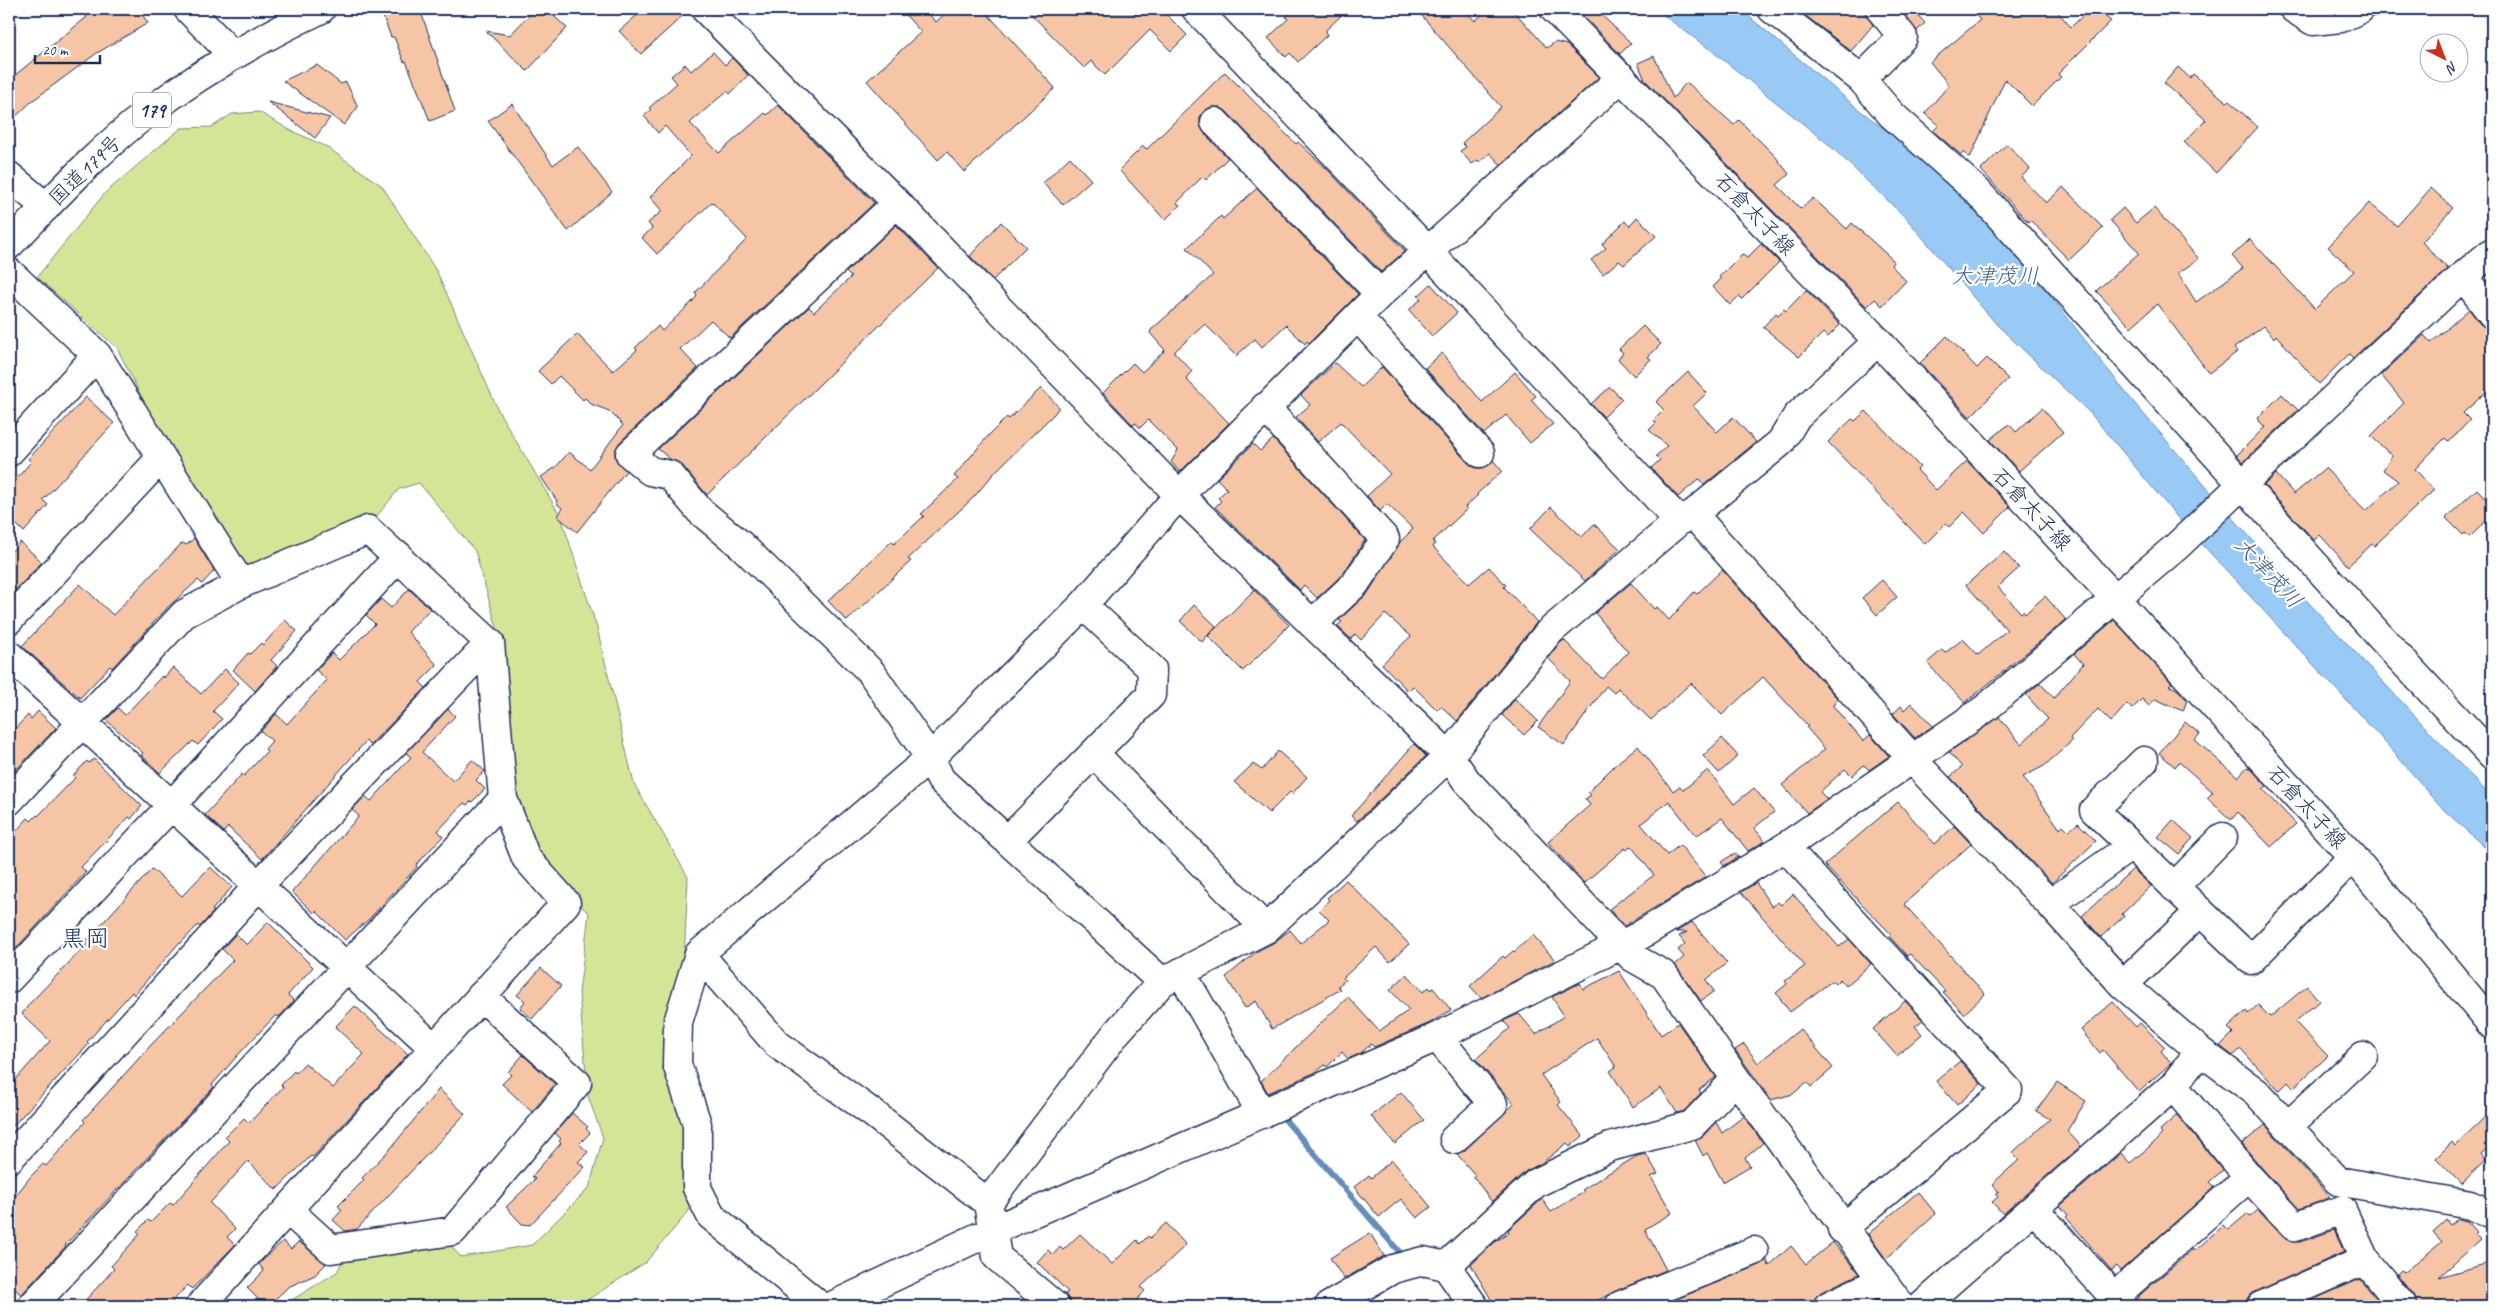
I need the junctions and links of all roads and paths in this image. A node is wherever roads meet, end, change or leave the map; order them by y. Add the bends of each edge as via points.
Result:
1 (188, 9) edge
2 (321, 9) edge
3 (705, 9) edge
4 (1196, 9) edge
5 (1554, 9) edge
6 (1772, 9) edge
7 (1880, 9) edge
8 (2294, 9) edge
9 (2360, 9) edge
10 (233, 55) junction
11 (1622, 77) junction
12 (1861, 79) junction
13 (1215, 122) dead end
14 (9, 176) edge
15 (897, 203) junction
16 (46, 207) junction
17 (9, 244) edge
18 (1427, 250) junction
19 (2492, 252) edge
20 (9, 272) edge
21 (2463, 276) junction
22 (1380, 294) junction
23 (2492, 314) edge
24 (1358, 317) junction
25 (1878, 341) junction
26 (97, 355) junction
27 (1265, 407) junction
28 (9, 452) edge
29 (1480, 453) dead end
30 (161, 458) junction
31 (2242, 487) junction
32 (1179, 495) junction
33 (1686, 518) junction
34 (399, 556) junction
35 (241, 584) junction
36 (2115, 599) junction
37 (1083, 605) junction
38 (9, 620) edge
39 (1312, 624) junction
40 (490, 643) junction
41 (9, 655) edge
42 (82, 722) junction
43 (1094, 753) junction
44 (1449, 756) junction
45 (2492, 756) edge
46 (930, 758) junction
47 (1913, 758) junction
48 (2144, 761) dead end
49 (504, 799) junction
50 (9, 801) edge
51 (171, 806) junction
52 (2223, 837) dead end
53 (1008, 840) junction
54 (2131, 846) junction
55 (1785, 847) junction
56 (2353, 857) junction
57 (259, 885) junction
58 (2174, 887) junction
59 (2050, 904) junction
60 (2200, 911) junction
61 (1266, 929) junction
62 (1630, 941) junction
63 (699, 954) junction
64 (347, 968) junction
65 (1171, 977) junction
66 (9, 979) edge
67 (2123, 985) junction
68 (481, 996) junction
69 (2492, 1026) edge
70 (1437, 1037) junction
71 (434, 1048) junction
72 (2200, 1051) junction
73 (2363, 1056) dead end
74 (1736, 1079) junction
75 (2174, 1086) junction
76 (1262, 1114) junction
77 (2288, 1126) junction
78 (1454, 1139) dead end
79 (9, 1159) edge
80 (2249, 1177) junction
81 (988, 1203) junction
82 (2034, 1209) junction
83 (289, 1211) junction
84 (2492, 1215) edge
85 (1842, 1229) junction
86 (991, 1232) junction
87 (1754, 1251) dead end
88 (2365, 1260) junction
89 (1446, 1266) junction
90 (1881, 1281) junction
91 (2118, 1302) edge
92 (32, 1306) edge
93 (200, 1306) edge
94 (820, 1306) edge
95 (832, 1306) edge
96 (1055, 1306) edge
97 (1329, 1306) edge
98 (1474, 1306) edge
99 (1619, 1306) edge
100 (1828, 1306) edge
101 (1901, 1306) edge
102 (1922, 1306) edge
103 (2261, 1306) edge
104 (2403, 1306) edge

1 - 10 main road
2 - 10 main road, 国道179号 / 179
3 - 15 main road
4 - 18 main road
5 - 11 main road, 石倉太子線
6 - 12 main road
7 - 12 main road via 1902,37
8 - 9 main road via 2313,21 2341,18
10 - 16 main road, 国道179号 / 179 via 118,137
11 - 18 main road
11 - 25 main road, 石倉太子線
12 - 31 main road via 1892,116 1977,191
13 - 22 main road
14 - 16 main road
15 - 32 main road
15 - 46 main road via 630,454 650,471 670,475 700,511 741,545 871,672
16 - 17 main road, 国道179号 / 179
18 - 22 main road
18 - 33 main road
19 - 21 main road
20 - 26 main road
21 - 23 main road
21 - 31 main road
22 - 24 main road
24 - 27 main road
24 - 29 main road
25 - 33 main road via 1797,416 1781,442
25 - 36 main road, 石倉太子線
26 - 28 main road
26 - 30 main road
27 - 32 main road
27 - 39 main road via 1385,538 1355,584
30 - 35 main road
30 - 38 main road
31 - 36 main road
31 - 45 main road
32 - 37 main road
32 - 39 main road
33 - 44 main road via 1548,633
33 - 47 main road
34 - 35 main road via 368,530
34 - 40 main road
34 - 51 main road
35 - 42 main road via 184,614
36 - 47 main road via 1986,708
36 - 56 main road, 石倉太子線
37 - 43 main road via 1152,669 1151,695
37 - 46 main road
39 - 44 main road
40 - 49 main road
40 - 57 main road
41 - 42 main road
42 - 50 main road
42 - 51 main road
43 - 53 main road
43 - 61 main road
44 - 61 main road
44 - 62 main road via 1466,780
46 - 53 main road via 941,780
46 - 63 main road
47 - 55 main road
47 - 59 main road
48 - 54 main road via 2094,810
49 - 64 main road
49 - 68 main road via 526,858 566,903
51 - 57 main road
51 - 66 main road
52 - 58 main road
53 - 65 main road
54 - 58 main road
54 - 59 main road
55 - 62 main road
55 - 85 main road via 2008,1090
56 - 60 main road via 2251,960
56 - 69 main road, 石倉太子線
57 - 64 main road
57 - 79 main road
58 - 60 main road
59 - 67 main road
60 - 67 main road
61 - 65 main road
62 - 70 main road
62 - 74 main road via 1632,957 1664,975
63 - 81 main road via 777,1044 875,1114
63 - 94 main road via 678,1022 677,1064 697,1124 697,1188 711,1216
64 - 71 main road
64 - 92 main road
65 - 76 main road
65 - 81 main road via 1116,1032
67 - 72 main road
68 - 71 main road
68 - 83 main road via 577,1082 453,1231 331,1249
70 - 76 main road
70 - 78 main road via 1493,1104
71 - 83 main road
72 - 75 main road
72 - 77 main road via 2256,1092
73 - 77 main road
74 - 85 main road
74 - 89 main road via 1692,1126 1610,1147 1536,1183
75 - 80 main road
75 - 82 main road
76 - 86 main road
77 - 84 main road via 2338,1181 2470,1205
80 - 88 main road via 2295,1227 2342,1210
80 - 91 main road
81 - 86 main road
82 - 91 main road
82 - 102 main road
83 - 93 main road
85 - 90 main road
86 - 95 main road
86 - 96 main road via 997,1257
87 - 99 main road
88 - 103 main road
88 - 104 main road
89 - 97 main road via 1423,1261 1393,1269
89 - 98 main road
90 - 100 main road
90 - 101 main road

